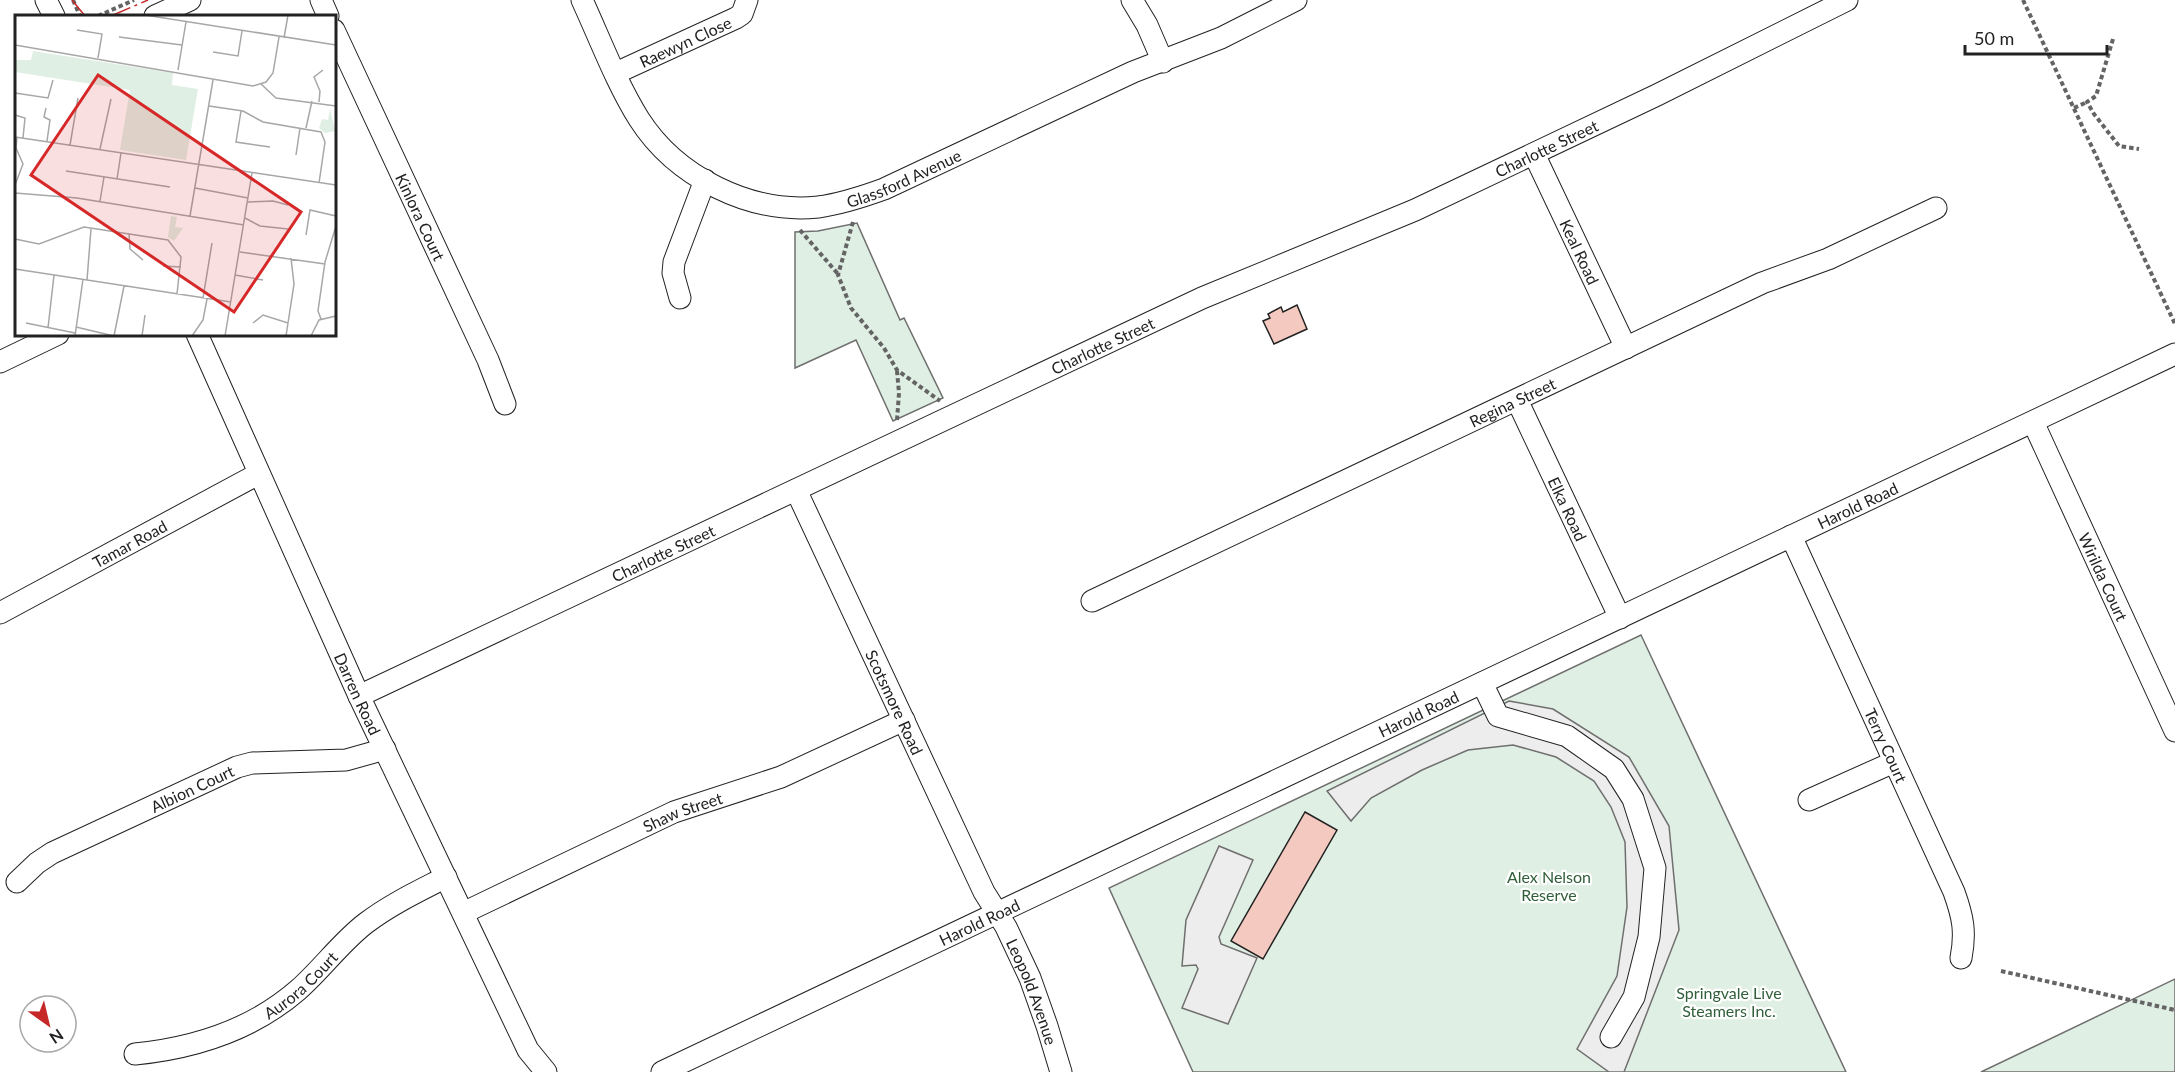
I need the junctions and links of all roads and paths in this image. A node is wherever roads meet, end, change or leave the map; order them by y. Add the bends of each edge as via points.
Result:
1 (45, 0) edge
2 (73, 0) edge
3 (134, 0) edge
4 (190, 0) edge
5 (321, 0) edge
6 (582, 0) edge
7 (747, 0) edge
8 (1132, 0) edge
9 (1296, 0) edge
10 (1847, 0) edge
11 (2024, 0) edge
12 (53, 15) edge
13 (80, 15) edge
14 (100, 15) edge
15 (157, 15) edge
16 (328, 15) edge
17 (336, 34) edge
18 (2113, 39) dead end
19 (1163, 62) junction
20 (616, 73) junction
21 (2087, 102) junction
22 (2074, 108) junction
23 (2139, 149) dead end
24 (1534, 154) junction
25 (705, 180) junction
26 (1936, 208) dead end
27 (852, 222) dead end
28 (800, 230) dead end
29 (838, 275) junction
30 (680, 298) dead end
31 (2175, 324) edge
32 (54, 336) edge
33 (198, 336) edge
34 (1626, 348) junction
35 (2175, 354) edge
36 (0, 362) edge
37 (897, 370) junction
38 (1517, 400) junction
39 (941, 401) dead end
40 (505, 404) dead end
41 (896, 422) dead end
42 (2033, 422) junction
43 (258, 474) junction
44 (796, 490) junction
45 (1791, 536) junction
46 (1092, 601) dead end
47 (0, 613) edge
48 (1620, 618) junction
49 (1482, 683) junction
50 (359, 696) junction
51 (904, 720) junction
52 (2175, 731) edge
53 (385, 749) junction
54 (1894, 762) junction
55 (1809, 800) dead end
56 (446, 877) junction
57 (17, 882) dead end
58 (463, 913) junction
59 (997, 913) junction
60 (1960, 958) dead end
61 (2001, 971) dead end
62 (2175, 1010) edge
63 (1611, 1037) dead end
64 (528, 1050) junction
65 (135, 1054) dead end
66 (532, 1072) edge
67 (546, 1072) edge
68 (662, 1072) edge
69 (1061, 1072) edge

1 - 12 street
2 - 13 path
3 - 14 path
4 - 15 street
5 - 16 street
6 - 20 street, Glassford Avenue
7 - 20 street, Raewyn Close via 742,14 736,18
8 - 19 street
9 - 19 street, Glassford Avenue via 1221,39
10 - 24 street, Charlotte Street
11 - 22 path
17 - 40 street, Kinlora Court
18 - 21 path via 2096,96
19 - 25 street, Glassford Avenue via 884,189 844,203 802,208 766,204
20 - 25 street, Glassford Avenue via 648,132 671,156
21 - 22 path
21 - 23 path via 2119,146
22 - 31 path
24 - 34 street, Keal Road
24 - 44 street, Charlotte Street via 1416,210 1202,298
25 - 30 street via 674,262
26 - 34 street, Regina Street via 1828,259 1762,283
27 - 29 path
28 - 29 path
29 - 37 path via 851,308
32 - 36 street
33 - 43 street, Darren Road
34 - 38 street, Regina Street
35 - 42 street, Harold Road
37 - 39 path
37 - 41 path
38 - 46 street, Regina Street
38 - 48 street, Elka Road
42 - 45 street, Harold Road
42 - 52 street, Wirilda Court
43 - 47 street, Tamar Road
43 - 50 street, Darren Road
44 - 50 street, Charlotte Street
44 - 51 street, Scotsmore Road
45 - 48 street, Harold Road
45 - 54 street, Terry Court
48 - 49 street, Harold Road
49 - 59 street, Harold Road
49 - 63 street via 1498,716 1567,736 1614,769 1633,799 1655,868 1649,937 1634,997
50 - 53 street, Darren Road
51 - 58 street, Shaw Street via 781,777 674,812
51 - 59 street, Scotsmore Road
53 - 56 street, Darren Road
53 - 57 street, Albion Court via 346,760 237,766 52,853
54 - 55 street
54 - 60 street, Terry Court via 1960,908 1965,940
56 - 58 street, Darren Road
56 - 65 street, Aurora Court via 367,922 298,991 263,1016 204,1042
58 - 64 street, Darren Road
59 - 68 street, Harold Road
59 - 69 street, Leopold Avenue via 1033,986
61 - 62 path
64 - 66 street, Darren Road
64 - 67 street, Darren Road

